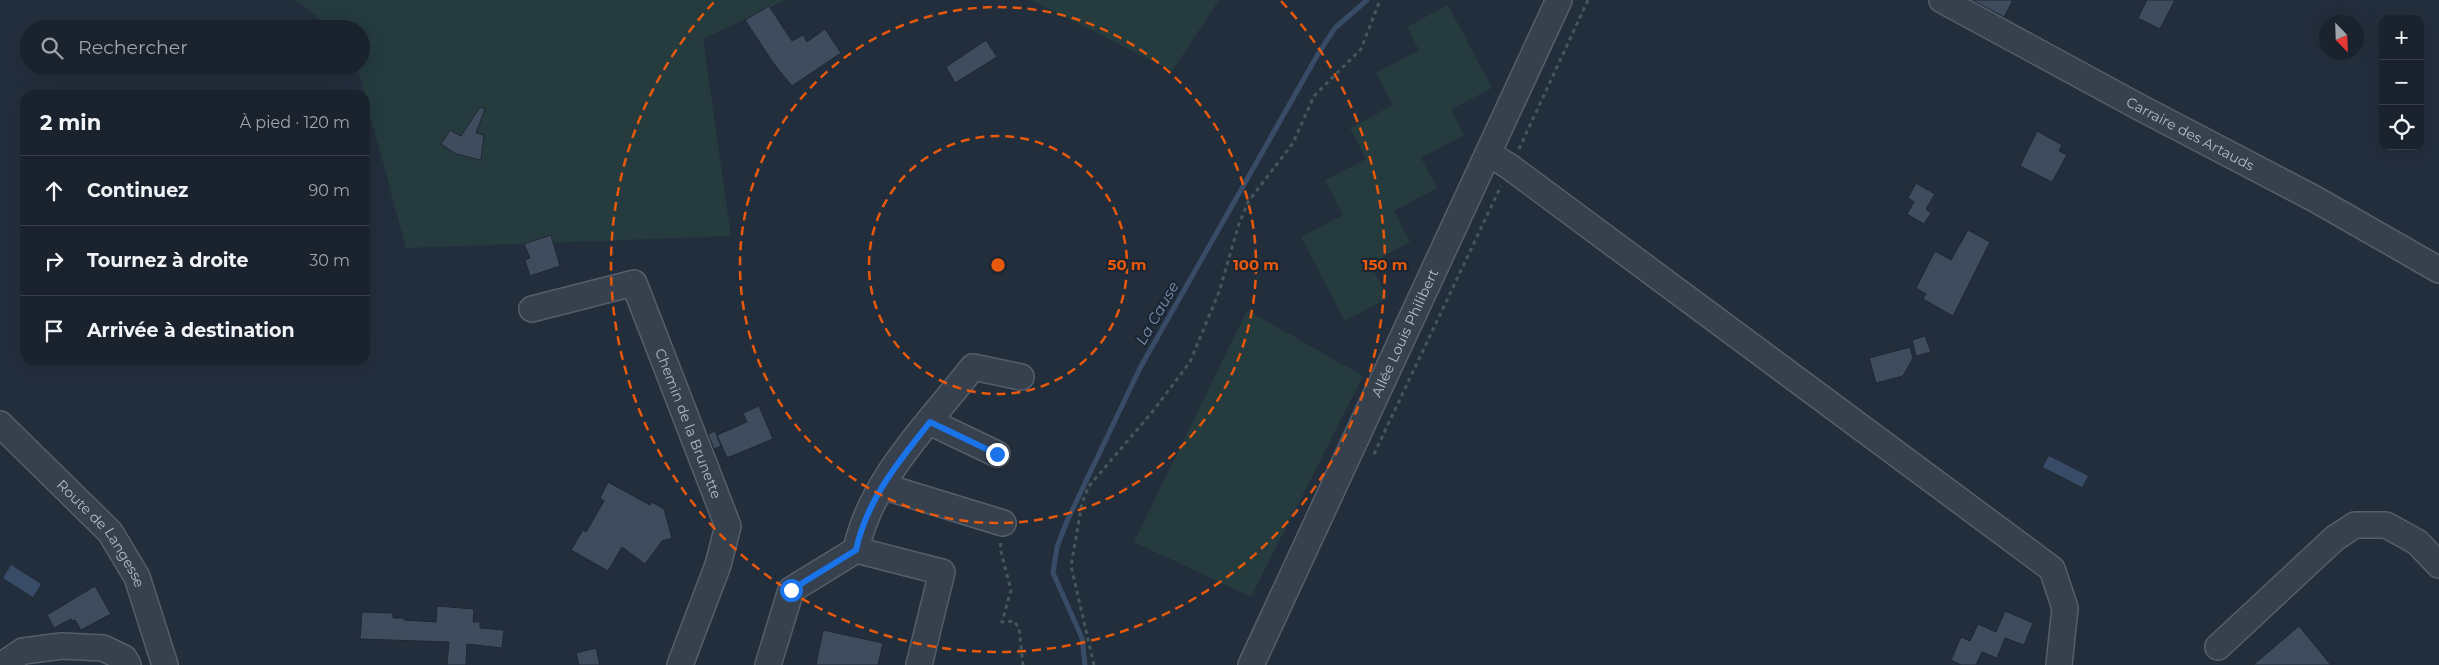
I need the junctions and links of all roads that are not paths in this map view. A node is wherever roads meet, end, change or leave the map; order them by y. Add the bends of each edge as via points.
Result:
1 (1559, 0) edge
2 (1942, 0) edge
3 (1488, 153) junction
4 (2439, 270) edge
5 (532, 309) dead end
6 (1021, 377) dead end
7 (930, 422) junction
8 (0, 424) edge
9 (997, 454) dead end
10 (882, 486) junction
11 (1003, 523) road end
12 (856, 550) junction
13 (2439, 565) edge
14 (2218, 647) dead end
15 (2, 665) edge
16 (128, 665) edge
17 (165, 665) edge
18 (680, 665) edge
19 (768, 665) edge
20 (919, 665) edge
21 (1251, 665) edge
22 (2059, 665) edge

1 - 3 street, Allée Louis Philibert
2 - 4 street, Carraire des Artauds via 2315,199
3 - 21 street, Allée Louis Philibert
3 - 22 street via 2052,569 2065,608
5 - 18 street, Chemin de la Brunette via 634,283 728,526 718,566
6 - 7 street via 973,367
7 - 9 street
7 - 10 street
8 - 17 street, Route de Langesse via 110,532 137,577
10 - 11 street
10 - 12 street via 861,526
12 - 19 street via 791,590
12 - 20 street via 942,572
13 - 14 street via 2417,542 2386,525 2356,525 2335,538
15 - 16 street via 23,651 62,646 103,648 124,658

